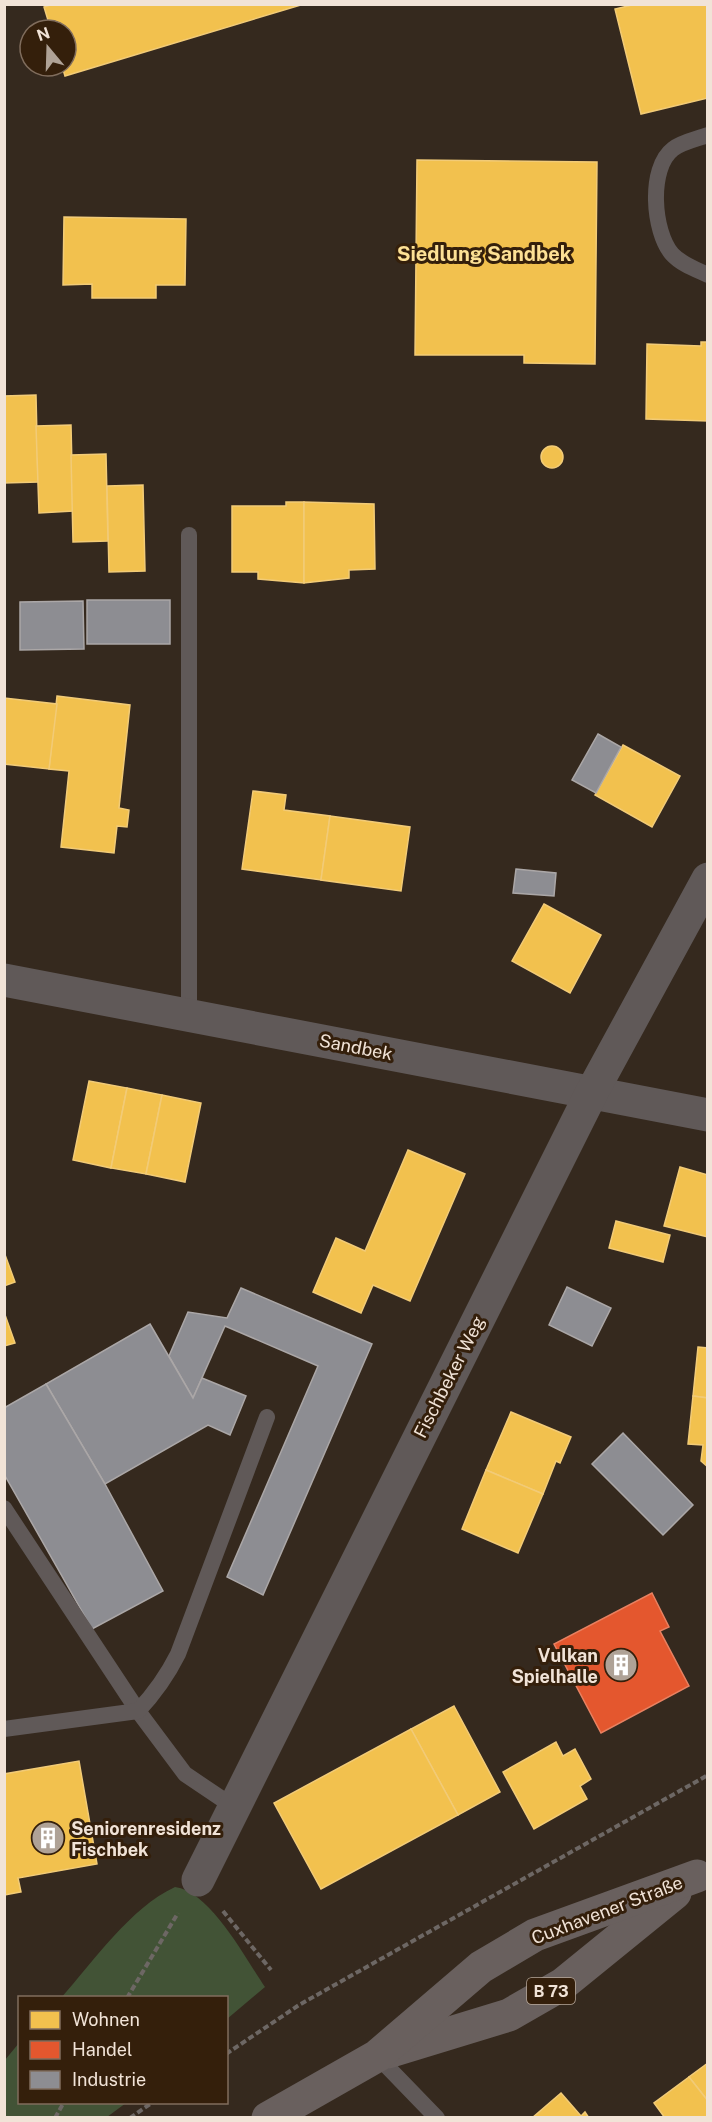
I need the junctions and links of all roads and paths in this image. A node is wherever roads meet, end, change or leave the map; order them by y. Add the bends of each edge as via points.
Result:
1 (708, 135) edge
2 (708, 275) edge
3 (189, 535) dead end
4 (708, 879) edge
5 (4, 980) edge
6 (189, 1016) junction
7 (592, 1092) junction
8 (708, 1115) edge
9 (267, 1417) dead end
10 (4, 1508) edge
11 (138, 1711) junction
12 (4, 1729) edge
13 (708, 1775) edge
14 (234, 1807) junction
15 (704, 1879) edge
16 (198, 1880) junction
17 (271, 1970) dead end
18 (128, 1996) edge
19 (228, 2053) edge
20 (377, 2056) junction
21 (63, 2104) edge
22 (151, 2104) edge
23 (55, 2118) edge
24 (130, 2118) edge
25 (268, 2118) edge
26 (437, 2118) edge

1 - 2 lane via 673,149 662,162 655,189 666,246 684,264
3 - 6 lane
4 - 7 street, Fischbeker Weg
5 - 6 street, Sandbek
6 - 7 street, Sandbek
7 - 8 street, Sandbek
7 - 14 street, Fischbeker Weg
9 - 11 lane via 178,1654 165,1679
10 - 11 lane
11 - 12 lane
11 - 14 lane via 185,1774
13 - 19 path via 299,2005
14 - 16 street, Fischbeker Weg
15 - 20 main road, Cuxhavener Straße / B 73 via 563,1984 509,2015
15 - 20 main road, Cuxhavener Straße / B 73 via 535,1935 481,1966
16 - 17 path
16 - 18 path
20 - 25 main road, Cuxhavener Straße / B 73
20 - 26 lane
21 - 23 path
22 - 24 path

